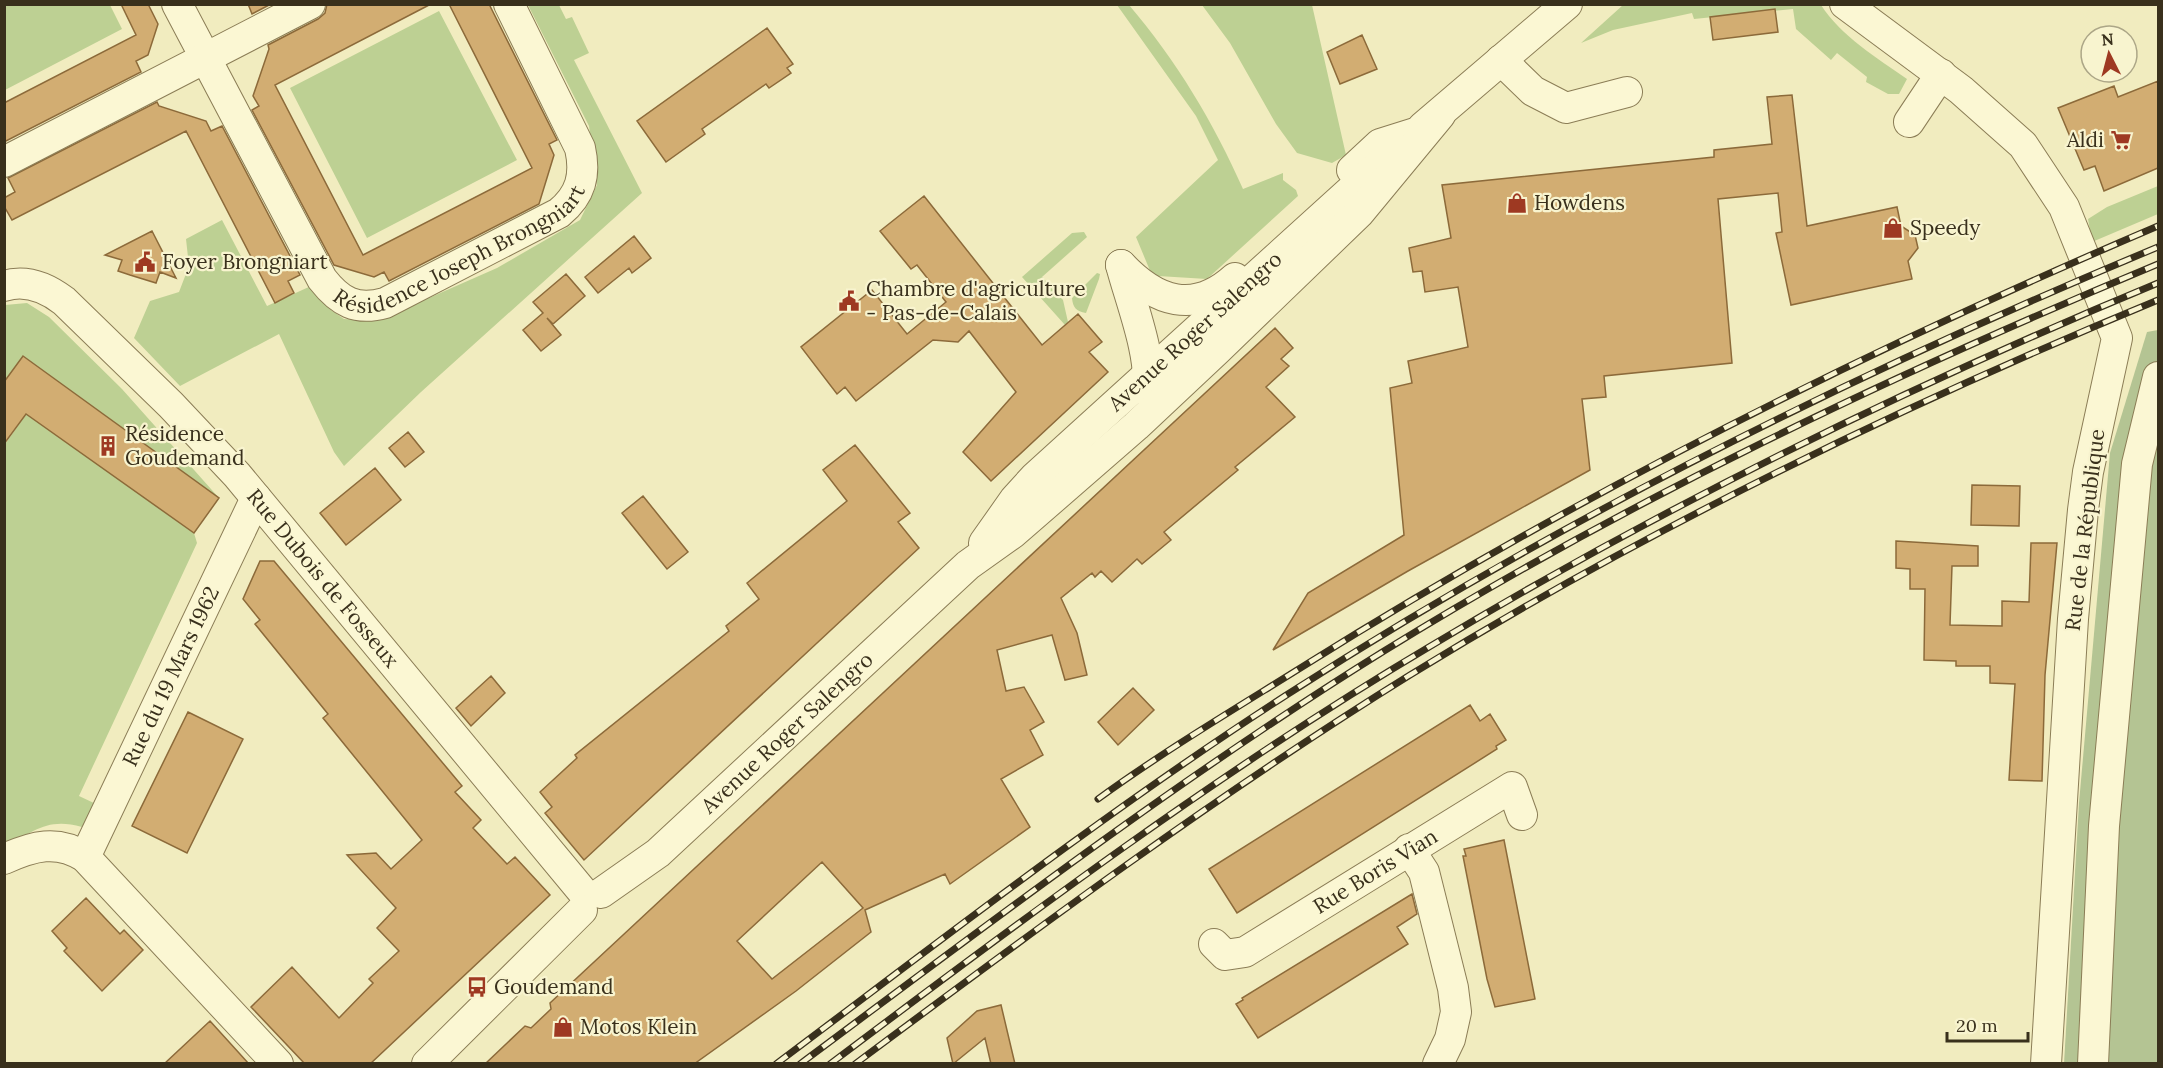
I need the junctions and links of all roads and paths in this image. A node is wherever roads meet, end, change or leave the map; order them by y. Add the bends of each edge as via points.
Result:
1 (177, 4) edge
2 (310, 4) edge
3 (509, 4) edge
4 (1567, 4) edge
5 (1845, 4) edge
6 (1869, 4) edge
7 (1898, 44) junction
8 (206, 59) junction
9 (1501, 60) junction
10 (1941, 74) junction
11 (1627, 92) dead end
12 (1440, 115) junction
13 (1909, 122) dead end
14 (1415, 133) junction
15 (4, 162) edge
16 (4, 286) edge
17 (1148, 376) junction
18 (2158, 378) edge
19 (1136, 426) junction
20 (256, 498) junction
21 (968, 565) junction
22 (1522, 815) dead end
23 (1409, 849) junction
24 (85, 857) junction
25 (4, 859) edge
26 (588, 898) junction
27 (1214, 944) dead end
28 (278, 1064) edge
29 (428, 1064) edge
30 (1438, 1064) edge
31 (2046, 1064) edge
32 (2093, 1064) edge

1 - 8 street, Résidence Joseph Brongniart
2 - 8 street
3 - 8 street, Résidence Joseph Brongniart via 580,148 580,187 560,213 371,307 341,300 322,279
4 - 9 street, Avenue Roger Salengro
5 - 7 street, Rue de la République
6 - 7 street, Rue de la République
7 - 10 street, Rue de la République
8 - 15 street
9 - 11 street via 1533,91 1566,108
9 - 12 street, Avenue Roger Salengro
10 - 13 street
10 - 31 street, Rue de la République via 2016,137 2051,185 2080,241 2116,338 2083,510
12 - 14 street, Avenue Roger Salengro
12 - 19 street, Avenue Roger Salengro via 1359,213
14 - 17 street, Avenue Roger Salengro
14 - 17 street via 1380,144 1212,296 1188,301 1162,296 1137,281 1121,265
16 - 20 street, Rue Dubois de Fosseux via 44,288 64,301 171,405
17 - 19 street
17 - 21 street, Avenue Roger Salengro via 1024,488
18 - 32 street via 2137,464 2104,826
19 - 21 street, Avenue Roger Salengro via 1013,533
20 - 24 street, Rue du 19 Mars 1962
20 - 26 street, Rue Dubois de Fosseux
21 - 26 street, Avenue Roger Salengro via 673,840
22 - 23 street, Rue Boris Vian via 1512,787
23 - 27 street, Rue Boris Vian via 1245,952 1225,955
23 - 30 street via 1424,872 1456,1012 1450,1039
24 - 25 street via 56,845 34,847
24 - 28 street
26 - 29 street, Avenue Roger Salengro

